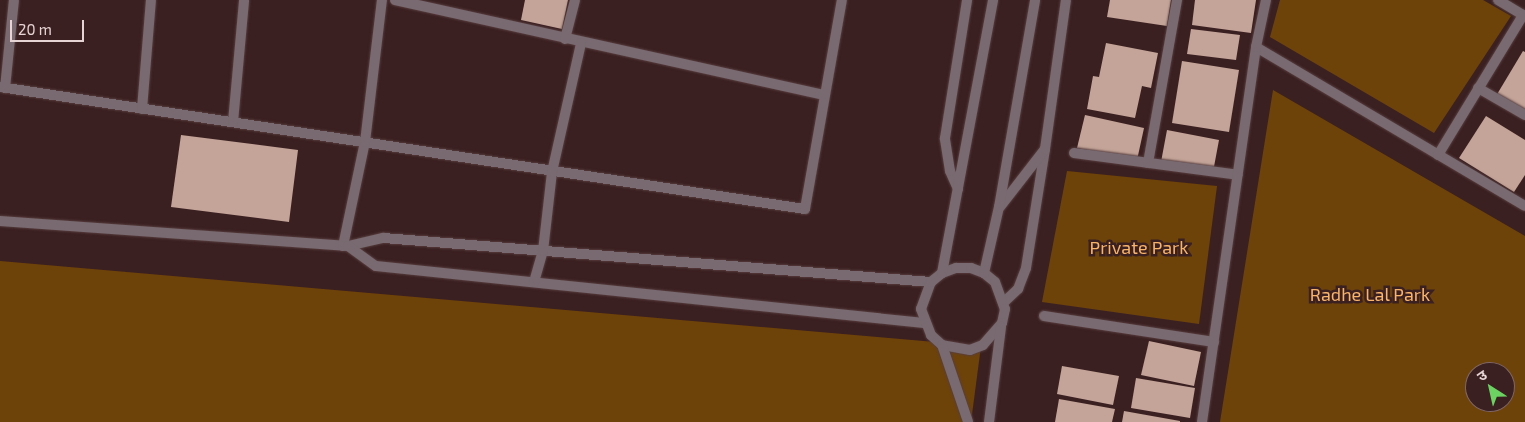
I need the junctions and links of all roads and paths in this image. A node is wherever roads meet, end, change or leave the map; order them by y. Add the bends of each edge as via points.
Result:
1 (14, 0) edge
2 (151, 0) edge
3 (244, 0) edge
4 (382, 0) edge
5 (394, 0) edge
6 (575, 0) edge
7 (842, 0) edge
8 (967, 0) edge
9 (993, 0) edge
10 (1035, 0) edge
11 (1066, 0) edge
12 (1177, 0) edge
13 (1266, 0) edge
14 (1498, 0) edge
15 (1524, 16) edge
16 (565, 39) junction
17 (580, 43) junction
18 (1256, 47) junction
19 (2, 87) edge
20 (1478, 88) junction
21 (825, 95) junction
22 (142, 109) junction
23 (1525, 115) edge
24 (233, 122) junction
25 (365, 142) junction
26 (1045, 149) junction
27 (1074, 153) dead end
28 (1438, 155) junction
29 (1148, 163) junction
30 (552, 172) junction
31 (1238, 175) junction
32 (958, 189) junction
33 (1525, 206) edge
34 (999, 207) junction
35 (0, 222) edge
36 (346, 246) junction
37 (543, 251) junction
38 (942, 273) junction
39 (984, 273) junction
40 (534, 282) junction
41 (931, 282) junction
42 (1003, 303) junction
43 (1044, 316) dead end
44 (924, 323) junction
45 (1002, 323) junction
46 (1214, 342) junction
47 (942, 345) junction
48 (968, 422) edge
49 (989, 422) edge
50 (1202, 422) edge

1 - 19 street
2 - 22 street
3 - 24 street
4 - 25 street
5 - 16 street
6 - 16 street
7 - 21 street
8 - 32 street via 944,138 948,163
9 - 32 street
10 - 34 street
11 - 26 street
12 - 29 street
13 - 18 street
14 - 15 street
15 - 20 street
16 - 17 street
17 - 21 street
17 - 30 street
18 - 28 street
18 - 31 street
19 - 22 street
20 - 23 street
20 - 28 street
21 - 30 street via 805,208
22 - 24 street
24 - 25 street
25 - 30 street
25 - 36 street
26 - 34 street
26 - 42 street via 1026,268 1018,289
27 - 29 street
28 - 33 street
29 - 31 street
30 - 37 street
31 - 46 street
32 - 38 street
34 - 39 street
35 - 36 street
36 - 37 street via 384,238
36 - 40 street via 376,266
37 - 40 street
37 - 41 street
38 - 39 street via 956,268
38 - 41 street
39 - 42 street via 995,282
40 - 44 street
41 - 44 street via 922,302
42 - 45 street
43 - 46 street
44 - 47 street
45 - 47 street via 983,345 970,350
45 - 49 street
46 - 50 street
47 - 48 street

